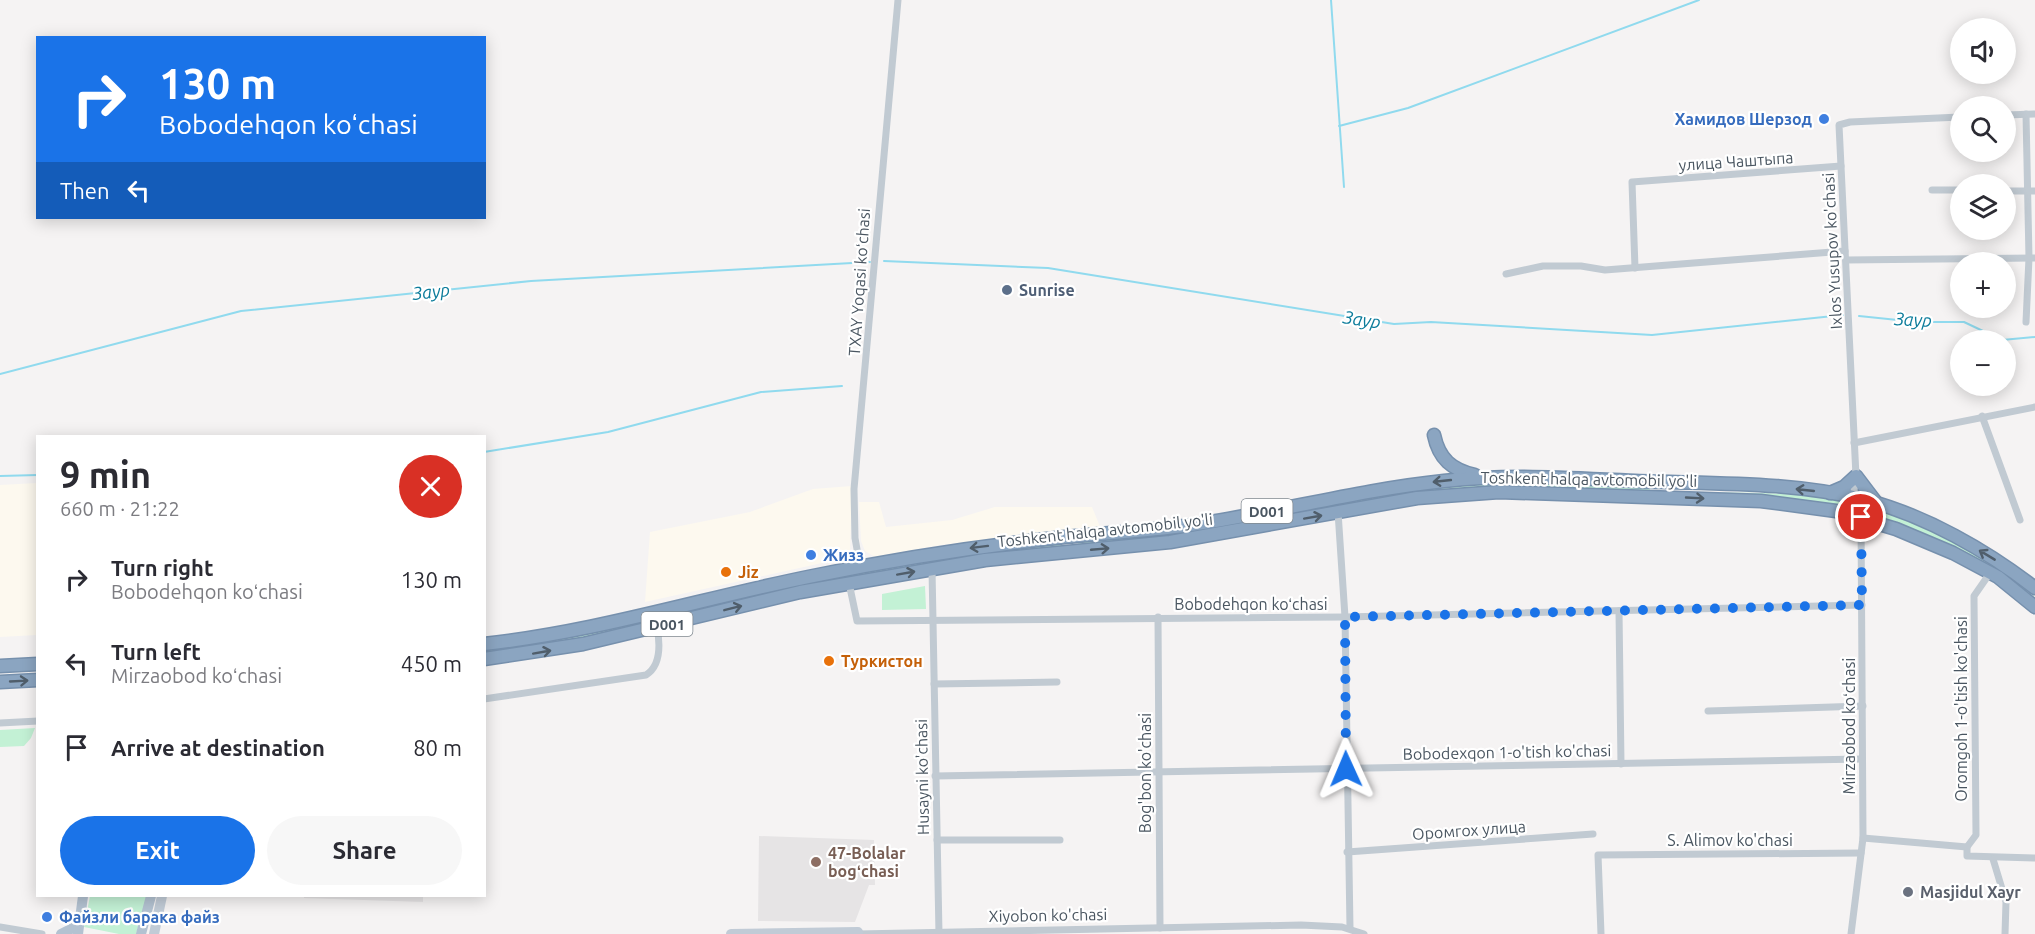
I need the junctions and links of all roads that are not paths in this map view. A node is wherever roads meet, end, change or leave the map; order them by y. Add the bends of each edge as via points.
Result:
1 (898, 0) edge
2 (2016, 114) edge
3 (2026, 114) junction
4 (2035, 114) edge
5 (1950, 117) edge
6 (1841, 166) junction
7 (1932, 190) dead end
8 (1950, 190) edge
9 (2031, 191) edge
10 (1845, 251) junction
11 (2032, 258) edge
12 (1846, 260) junction
13 (1635, 268) junction
14 (1506, 274) dead end
15 (2026, 322) dead end
16 (2035, 407) edge
17 (1982, 416) junction
18 (1434, 435) dead end
19 (1854, 443) junction
20 (1856, 476) junction
21 (1491, 478) junction
22 (1662, 482) junction
23 (1829, 493) junction
24 (1662, 496) junction
25 (1853, 497) junction
26 (1878, 504) junction
27 (1338, 512) junction
28 (1861, 517) junction
29 (2020, 520) dead end
30 (1066, 537) junction
31 (1068, 551) junction
32 (860, 566) junction
33 (932, 569) junction
34 (1990, 573) junction
35 (849, 583) junction
36 (2035, 588) edge
37 (1862, 605) junction
38 (2035, 607) edge
39 (1619, 611) junction
40 (654, 613) junction
41 (1158, 617) junction
42 (1345, 617) junction
43 (933, 620) junction
44 (657, 627) junction
45 (486, 644) edge
46 (486, 659) edge
47 (36, 664) edge
48 (0, 666) edge
49 (36, 680) edge
50 (0, 682) edge
51 (1057, 682) dead end
52 (934, 684) junction
53 (486, 699) edge
54 (1863, 706) junction
55 (1708, 711) dead end
56 (36, 721) edge
57 (0, 723) edge
58 (1863, 759) junction
59 (1621, 764) junction
60 (1346, 769) junction
61 (1159, 773) junction
62 (935, 776) junction
63 (1593, 834) dead end
64 (1863, 838) junction
65 (937, 840) junction
66 (1060, 840) dead end
67 (1967, 847) junction
68 (1347, 852) junction
69 (1861, 854) junction
70 (2035, 858) edge
71 (1994, 859) junction
72 (83, 897) edge
73 (151, 897) edge
74 (162, 897) edge
75 (0, 927) edge
76 (1163, 930) edge
77 (77, 931) edge
78 (1356, 931) edge
79 (858, 933) edge
80 (939, 933) edge
81 (42, 934) edge
82 (61, 934) edge
83 (141, 934) edge
84 (154, 934) edge
85 (731, 934) edge
86 (1601, 934) edge
87 (1851, 934) edge
88 (2005, 934) edge

1 - 32 street, TXAY Yoqasi koʻchasi via 854,489
2 - 3 street
3 - 4 street
3 - 9 street
5 - 6 street, Ixlos Yusupov ko'chasi via 1843,122 1839,125
6 - 10 street, Ixlos Yusupov ko'chasi
6 - 13 street, улица Чаштыпа via 1632,182
7 - 8 street
9 - 11 street
10 - 12 street, Ixlos Yusupov ko'chasi
10 - 13 street
11 - 12 street
11 - 15 street
12 - 19 street, Ixlos Yusupov ko'chasi
13 - 14 street via 1543,266
16 - 17 street
17 - 19 street
17 - 29 street
18 - 21 highway via 1441,457 1449,465
19 - 20 street, Ixlos Yusupov ko'chasi
20 - 23 highway
20 - 25 street, Ixlos Yusupov ko'chasi
20 - 26 highway
21 - 22 highway, Toshkent halqa avtomobil yo'li / D001
21 -> 30 highway, Toshkent halqa avtomobil yo'li / D001 via 1386,489 1181,526
23 -> 22 highway, Toshkent halqa avtomobil yo'li / D001
22 - 24 highway
23 - 25 highway, Toshkent halqa avtomobil yo'li / D001
24 - 27 highway, Toshkent halqa avtomobil yo'li / D001 via 1499,492 1418,498
24 -> 28 highway, Toshkent halqa avtomobil yo'li / D001 via 1786,503
25 - 26 highway, Toshkent halqa avtomobil yo'li / D001
36 -> 26 highway, Toshkent halqa avtomobil yo'li / D001 via 1965,543
31 -> 27 highway, Toshkent halqa avtomobil yo'li / D001 via 1170,543
27 - 42 street
28 - 34 highway, Toshkent halqa avtomobil yo'li / D001 via 1924,540
28 - 37 street, Mirzaobod koʻchasi
30 - 31 highway
30 -> 32 highway, Toshkent halqa avtomobil yo'li / D001
31 - 33 highway, Toshkent halqa avtomobil yo'li / D001
32 - 40 highway, Toshkent halqa avtomobil yo'li / D001
35 -> 33 highway, Toshkent halqa avtomobil yo'li / D001
33 - 43 street, Husayni ko'chasi
34 - 38 highway, Toshkent halqa avtomobil yo'li / D001
34 - 67 street, Oromgoh 1-o'tish ko'chasi via 1974,596 1976,835
35 - 43 street, Bobodehqon koʻchasi via 856,621
44 -> 35 highway, Toshkent halqa avtomobil yo'li / D001
37 - 39 street, Bobodehqon koʻchasi
37 - 54 street, Mirzaobod koʻchasi
39 - 42 street, Bobodehqon koʻchasi
39 - 59 street
40 - 44 highway
40 - 45 highway, Toshkent halqa avtomobil yo'li / D001
41 - 42 street, Bobodehqon koʻchasi
41 - 43 street, Bobodehqon koʻchasi
41 - 61 street, Bog'bon ko'chasi
42 - 60 street
43 - 52 street, Husayni ko'chasi
46 -> 44 highway, Toshkent halqa avtomobil yo'li / D001 via 558,649
44 - 53 street via 658,655 646,675
47 - 48 highway
50 -> 49 highway
51 - 52 street
52 - 62 street, Husayni ko'chasi
54 - 55 street
54 - 58 street, Mirzaobod koʻchasi
56 - 57 street
58 - 59 street, Bobodexqon 1-o'tish ko'chasi
58 - 64 street, Mirzaobod koʻchasi
59 - 60 street, Bobodexqon 1-o'tish ko'chasi
60 - 61 street, Bobodexqon 1-o'tish ko'chasi
60 - 68 street
61 - 62 street, Bobodexqon 1-o'tish ko'chasi
61 - 76 street, Bog'bon ko'chasi
62 - 65 street, Husayni ko'chasi
63 - 68 street, Оромгох улица
64 - 67 street
64 - 69 street, Mirzaobod koʻchasi
65 - 66 street
65 - 80 street, Husayni ko'chasi
67 - 71 street via 1967,856
68 - 78 street
69 - 86 street, S. Alimov ko'chasi via 1598,855
69 - 87 street, Mirzaobod koʻchasi
70 - 71 street
71 - 88 street via 2006,902
72 - 77 main road
73 - 83 main road
74 - 84 street
75 - 81 street
76 - 78 street, Xiyobon ko'chasi via 1300,925
76 - 80 street, Xiyobon ko'chasi
77 - 82 main road
79 - 80 street, Xiyobon ko'chasi
79 - 85 street, Xiyobon ko'chasi

